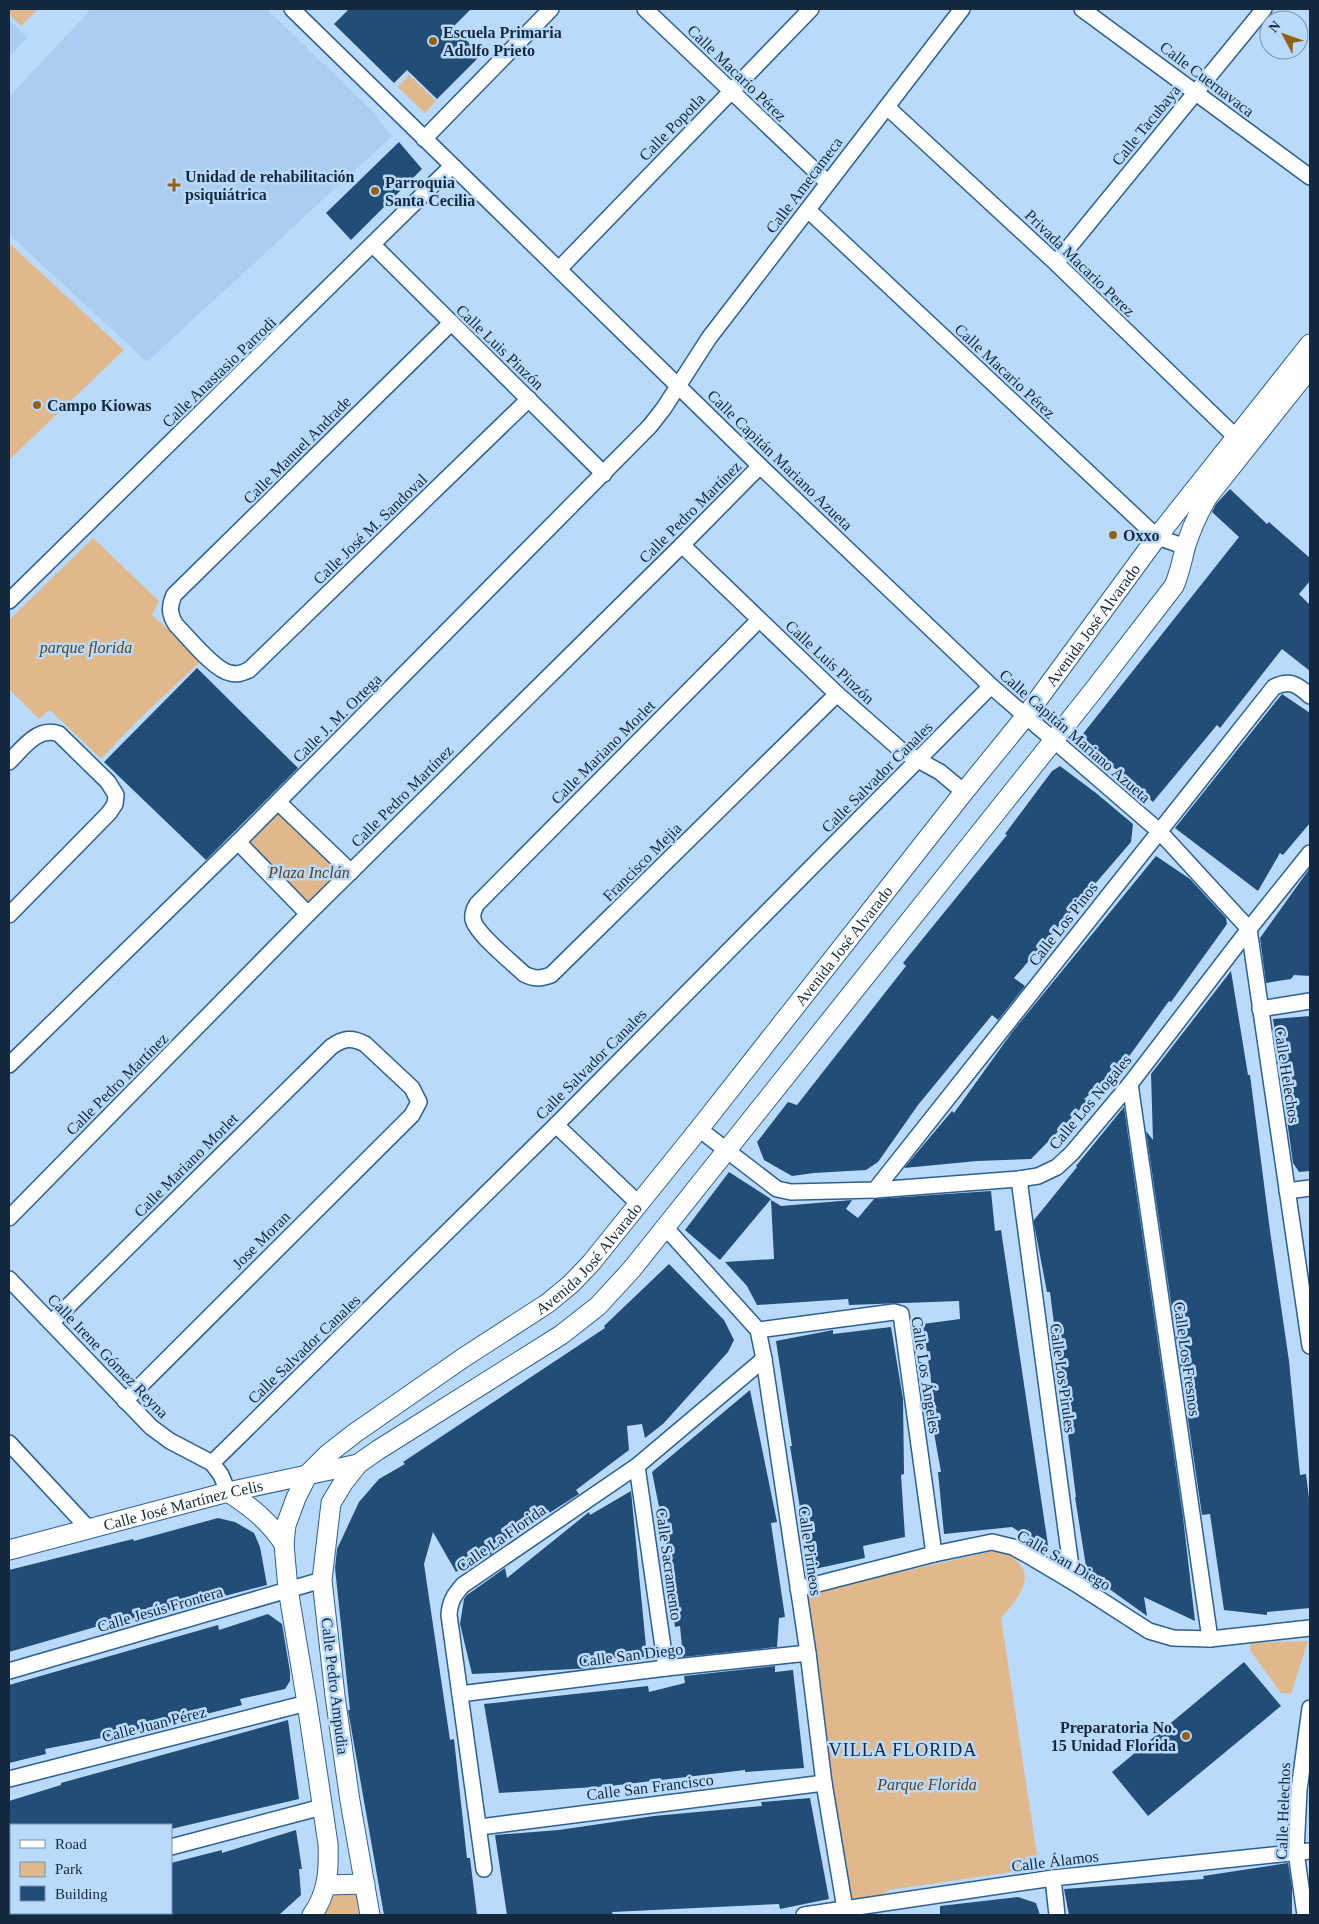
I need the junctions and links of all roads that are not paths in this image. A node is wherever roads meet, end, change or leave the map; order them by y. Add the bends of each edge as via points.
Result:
1 (292, 9) edge
2 (551, 9) edge
3 (645, 9) edge
4 (811, 9) edge
5 (962, 9) edge
6 (1082, 9) edge
7 (1264, 9) edge
8 (731, 92) junction
9 (1196, 92) junction
10 (886, 107) junction
11 (424, 139) junction
12 (452, 166) junction
13 (1310, 177) edge
14 (828, 183) junction
15 (808, 210) junction
16 (373, 245) junction
17 (1056, 263) junction
18 (559, 269) junction
19 (451, 323) junction
20 (1310, 344) edge
21 (1310, 368) edge
22 (679, 386) junction
23 (529, 399) junction
24 (1241, 442) junction
25 (760, 466) junction
26 (604, 474) junction
27 (1157, 537) junction
28 (682, 545) junction
29 (1186, 547) junction
30 (9, 601) edge
31 (759, 620) junction
32 (231, 674) joint
33 (991, 686) junction
34 (837, 694) junction
35 (1310, 696) edge
36 (1025, 717) junction
37 (1053, 741) junction
38 (918, 760) junction
39 (9, 762) edge
40 (964, 792) junction
41 (278, 802) junction
42 (1159, 832) junction
43 (238, 842) junction
44 (1310, 853) edge
45 (351, 872) junction
46 (473, 911) joint
47 (308, 914) junction
48 (9, 915) edge
49 (1249, 929) junction
50 (1310, 1002) edge
51 (1260, 1009) junction
52 (9, 1065) edge
53 (1130, 1084) junction
54 (419, 1102) joint
55 (556, 1125) junction
56 (699, 1129) junction
57 (726, 1151) junction
58 (1019, 1179) junction
59 (1310, 1188) edge
60 (875, 1190) junction
61 (1287, 1191) junction
62 (639, 1204) junction
63 (9, 1218) edge
64 (665, 1227) junction
65 (9, 1279) edge
66 (51, 1323) junction
67 (758, 1330) junction
68 (1310, 1346) edge
69 (764, 1359) junction
70 (125, 1401) junction
71 (9, 1442) edge
72 (212, 1463) junction
73 (358, 1464) junction
74 (637, 1466) junction
75 (308, 1474) junction
76 (228, 1492) junction
77 (88, 1528) junction
78 (284, 1544) junction
79 (9, 1550) edge
80 (934, 1554) junction
81 (322, 1580) junction
82 (1073, 1582) junction
83 (288, 1589) junction
84 (798, 1589) junction
85 (1310, 1628) edge
86 (1210, 1639) junction
87 (808, 1653) junction
88 (666, 1668) junction
89 (9, 1671) edge
90 (460, 1694) junction
91 (308, 1703) junction
92 (1309, 1715) edge
93 (9, 1778) edge
94 (824, 1783) junction
95 (322, 1807) junction
96 (480, 1827) junction
97 (172, 1847) edge
98 (1303, 1852) edge
99 (484, 1869) dead end
100 (1053, 1878) junction
101 (365, 1884) junction
102 (326, 1885) junction
103 (846, 1912) edge
104 (312, 1915) edge
105 (370, 1915) edge
106 (804, 1915) edge
107 (1057, 1915) edge
108 (1306, 1915) edge

1 - 11 street, Calle Capitán Mariano Azueta
2 - 11 street
3 - 8 street, Calle Macario Pérez
4 - 8 street, Calle Popotla
5 - 10 street, Calle Amecameca
6 - 9 street, Calle Cuernavaca
7 - 9 street, Calle Tacubaya
8 - 14 street, Calle Macario Pérez
8 - 18 street, Calle Popotla
9 - 13 street, Calle Cuernavaca
9 - 17 street, Calle Tacubaya
10 - 14 street, Calle Amecameca
10 - 17 street, Privada Macario Perez
11 - 12 street, Calle Capitán Mariano Azueta
12 - 16 street, Calle Anastasio Parrodi
12 - 18 street, Calle Capitán Mariano Azueta
14 - 15 street, Calle Amecameca
15 - 22 street, Calle Amecameca via 709,338
15 - 27 street, Calle Macario Pérez
16 - 19 street, Calle Luis Pinzón
16 - 30 street, Calle Anastasio Parrodi
17 - 24 street, Privada Macario Perez
18 - 22 street, Calle Capitán Mariano Azueta
19 - 23 street, Calle Luis Pinzón
19 - 32 street, Calle Manuel Andrade via 174,595 169,612 176,625 216,666
20 - 24 street, Avenida José Alvarado
21 - 24 street, Avenida José Alvarado
22 - 25 street, Calle Capitán Mariano Azueta
22 - 26 street, Calle J. M. Ortega via 650,426
23 - 26 street, Calle Luis Pinzón
23 - 32 street, Calle José M. Sandoval via 249,670
24 - 27 street, Avenida José Alvarado
24 - 29 street, Avenida José Alvarado via 1200,508
25 - 28 street, Calle Pedro Martínez
25 - 33 street, Calle Capitán Mariano Azueta
26 - 41 street, Calle J. M. Ortega
27 - 29 street, Calle Macario Pérez
27 - 36 street, Avenida José Alvarado
28 - 31 street, Calle Luis Pinzón
28 - 45 street, Calle Pedro Martínez
29 - 37 street, Avenida José Alvarado via 1174,586
31 - 34 street, Calle Luis Pinzón
31 - 46 street, Calle Mariano Morlet via 476,904
33 - 36 street, Calle Capitán Mariano Azueta
33 - 38 street, Calle Salvador Canales
34 - 38 street, Calle Luis Pinzón via 902,751
34 - 46 street, Francisco Mejia via 551,975 533,978 524,974 479,931
35 - 42 street, Calle Los Pinos via 1292,683 1274,687
36 - 37 street, Calle Capitán Mariano Azueta
36 - 40 street, Avenida José Alvarado
37 - 42 street, Calle Capitán Mariano Azueta
37 - 57 street, Avenida José Alvarado
38 - 40 street, Calle Luis Pinzón via 940,772
38 - 55 street, Calle Salvador Canales
39 - 48 street via 33,738 50,730 59,734 108,782 116,796 110,813
40 - 56 street, Avenida José Alvarado
41 - 43 street, Calle J. M. Ortega
41 - 45 street
42 - 49 street, Calle Capitán Mariano Azueta
42 - 60 street, Calle Los Pinos
43 - 47 street
43 - 52 street, Calle J. M. Ortega
44 - 49 street, Calle Los Nogales
45 - 47 street, Calle Pedro Martínez
47 - 63 street, Calle Pedro Martínez
49 - 51 street, Calle Helechos
49 - 53 street, Calle Los Nogales
50 - 51 street
51 - 61 street, Calle Helechos
53 - 58 street, Calle Los Nogales via 1057,1167 1038,1176
53 - 86 street, Calle Los Fresnos
54 - 66 street, Calle Mariano Morlet via 412,1088 365,1044 358,1040 340,1040
54 - 70 street, Jose Moran via 412,1114
55 - 62 street
55 - 72 street, Calle Salvador Canales
56 - 57 street, Calle Los Nogales
56 - 62 street, Avenida José Alvarado
57 - 60 street, Calle Los Nogales via 777,1189 791,1192
57 - 64 street, Avenida José Alvarado
58 - 60 street, Calle Los Nogales
58 - 82 street, Calle Los Pirules
59 - 61 street
61 - 68 street, Calle Helechos
62 - 75 street, Avenida José Alvarado via 591,1263 548,1303 355,1433
64 - 67 street
64 - 73 street, Avenida José Alvarado via 632,1269 585,1317
65 - 66 street, Calle Irene Gómez Reyna
66 - 70 street, Calle Irene Gómez Reyna
67 - 69 street, Calle Pirineos
67 - 80 street, Calle Los Ángeles via 894,1312 901,1314
69 - 74 street, Calle La Florida
69 - 84 street, Calle Pirineos
70 - 72 street, Calle Irene Gómez Reyna via 164,1437
71 - 77 street
72 - 76 street
73 - 75 street, Calle José Martínez Celis
73 - 81 street, Calle Pedro Ampudia via 331,1503
74 - 88 street, Calle Sacramento
74 - 90 street, Calle La Florida via 463,1585 455,1594 450,1603 450,1615
75 - 76 street, Calle José Martínez Celis
75 - 78 street, Calle Pedro Ampudia via 286,1526
76 - 77 street, Calle José Martínez Celis
76 - 78 street via 262,1517
77 - 79 street, Calle José Martínez Celis
78 - 83 street, Calle Pedro Ampudia
80 - 82 street, Calle San Diego via 992,1542 1013,1547
80 - 84 street, Calle San Diego
81 - 83 street, Calle Jesús Frontera
81 - 101 street, Calle Pedro Ampudia via 334,1696
82 - 86 street, Calle San Diego via 1149,1631 1173,1638
83 - 89 street, Calle Jesús Frontera
83 - 91 street, Calle Pedro Ampudia
84 - 87 street, Calle Pirineos
85 - 86 street, Calle San Diego
87 - 88 street, Calle San Diego
87 - 94 street, Calle Pirineos
88 - 90 street, Calle San Diego
90 - 96 street, Calle La Florida
91 - 93 street, Calle Juan Pérez
91 - 95 street, Calle Pedro Ampudia
92 - 98 street, Calle Helechos via 1299,1790
94 - 96 street, Calle San Francisco
94 - 103 street, Calle Pirineos
95 - 97 street
95 - 102 street, Calle Pedro Ampudia via 328,1844
96 - 99 street, Calle La Florida
98 - 100 street, Calle Álamos
98 - 108 street, Calle Helechos
100 - 103 street, Calle Álamos
100 - 107 street
101 - 102 street
101 - 105 street, Calle Pedro Ampudia
102 - 104 street, Calle Pedro Ampudia via 319,1906
103 - 106 street, Calle Álamos

